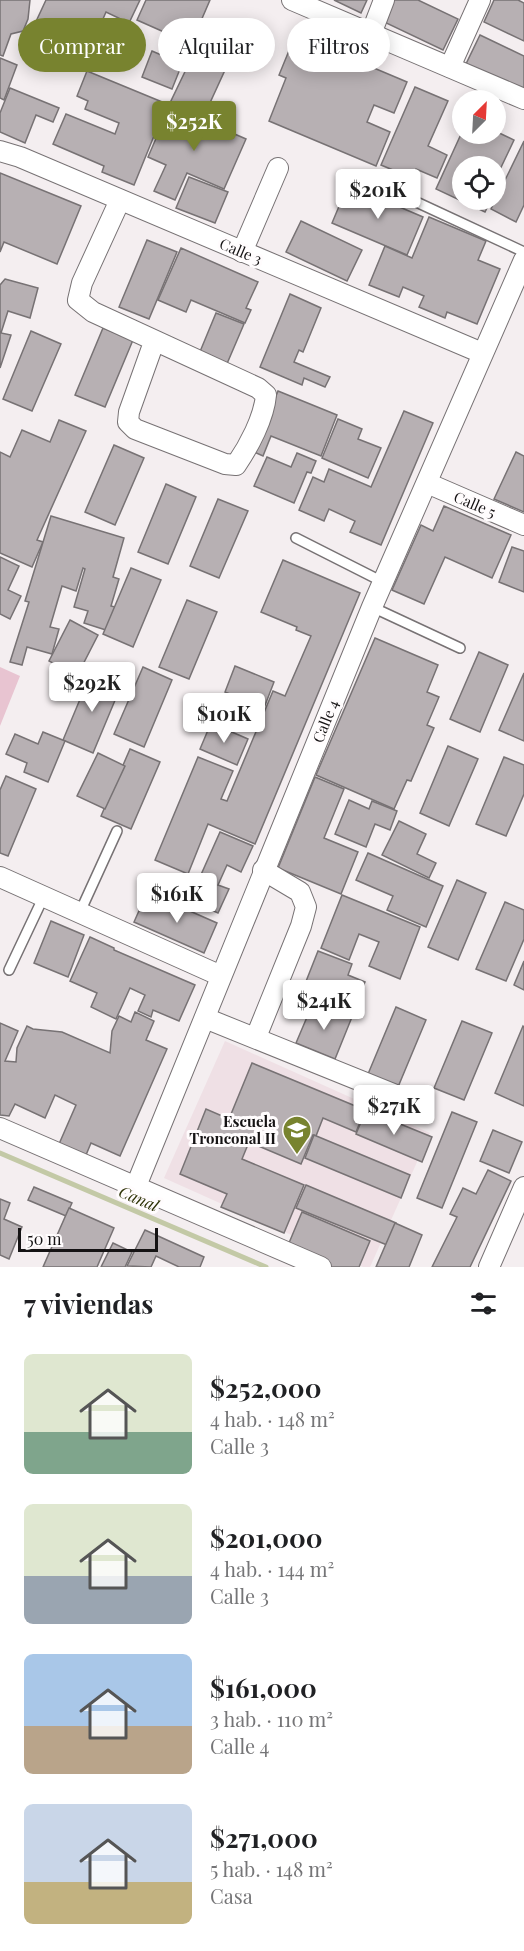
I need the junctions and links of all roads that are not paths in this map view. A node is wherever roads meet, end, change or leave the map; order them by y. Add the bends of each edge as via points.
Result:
1 (292, 0) edge
2 (384, 0) edge
3 (480, 0) edge
4 (334, 18) edge
5 (377, 18) edge
6 (390, 42) edge
7 (450, 67) junction
8 (524, 99) edge
9 (0, 151) edge
10 (278, 168) dead end
11 (120, 200) junction
12 (412, 200) dead end
13 (242, 252) junction
14 (524, 252) edge
15 (524, 260) edge
16 (154, 342) junction
17 (482, 353) junction
18 (427, 483) junction
19 (524, 525) edge
20 (296, 538) dead end
21 (383, 582) junction
22 (372, 607) junction
23 (460, 648) dead end
24 (117, 831) dead end
25 (263, 870) junction
26 (0, 877) edge
27 (44, 896) junction
28 (80, 912) junction
29 (9, 970) dead end
30 (221, 976) junction
31 (205, 1018) junction
32 (256, 1037) junction
33 (408, 1100) dead end
34 (0, 1128) edge
35 (136, 1186) junction
36 (524, 1188) edge
37 (321, 1267) edge
38 (489, 1267) edge

1 - 4 street
2 - 5 street
3 - 7 street
6 - 7 street
7 - 8 street
9 - 11 street, Calle 3
10 - 13 street
11 - 13 street, Calle 3
11 - 16 street via 78,300 93,312
12 - 14 lane
13 - 17 street, Calle 3
15 - 17 street, Calle 4
16 - 16 street via 266,395 265,407 236,465 135,429 128,422
17 - 18 street, Calle 4
18 - 19 street, Calle 5
18 - 21 street, Calle 4
20 - 21 lane
21 - 22 street, Calle 4
22 - 23 lane
22 - 25 street, Calle 4
24 - 28 lane
25 - 30 street, Calle 4
25 - 32 street via 300,892 306,907
26 - 27 street
27 - 28 street
27 - 29 lane
28 - 30 street
30 - 31 street, Calle 4
31 - 32 street
31 - 35 street, Calle 4
32 - 33 street
34 - 35 street
35 - 37 street
36 - 38 street

